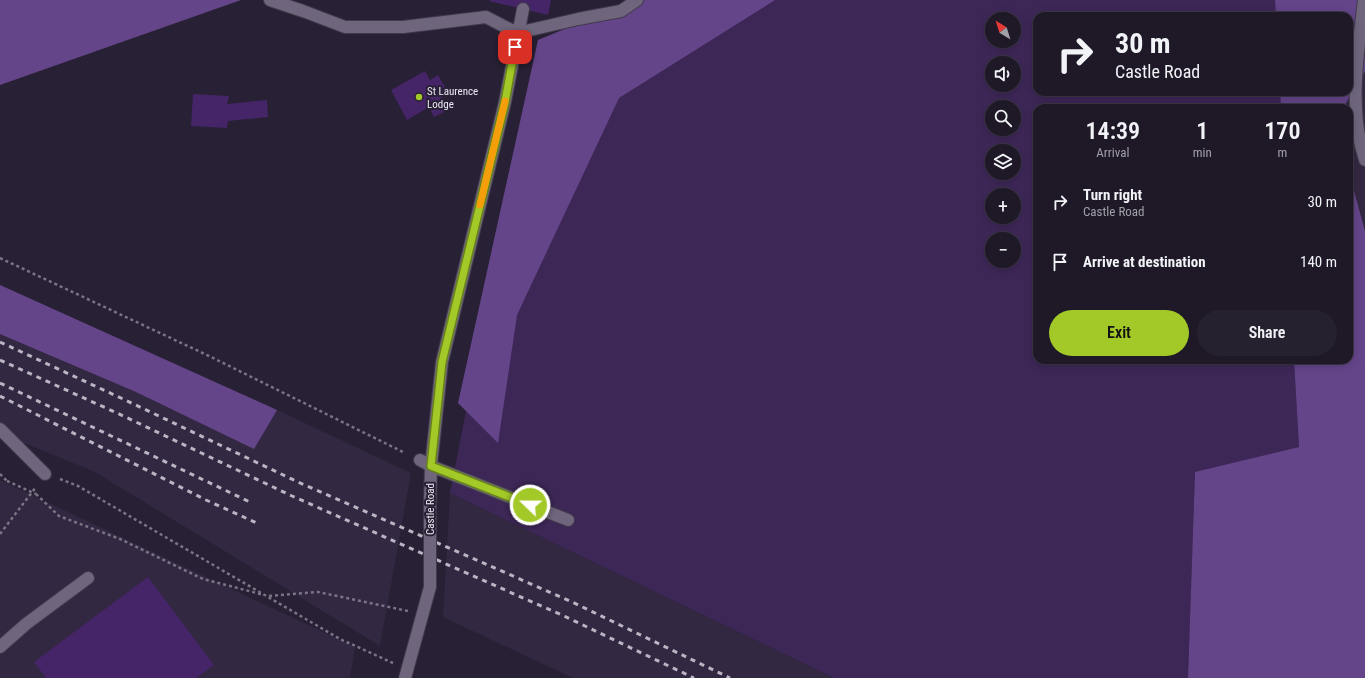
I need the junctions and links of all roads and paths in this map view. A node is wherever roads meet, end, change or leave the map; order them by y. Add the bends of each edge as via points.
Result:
1 (270, 0) edge
2 (637, 0) edge
3 (1364, 0) edge
4 (522, 9) dead end
5 (517, 33) junction
6 (1365, 160) edge
7 (0, 258) edge
8 (0, 429) edge
9 (425, 463) junction
10 (0, 474) edge
11 (45, 474) junction
12 (568, 520) dead end
13 (0, 534) edge
14 (88, 578) dead end
15 (267, 596) junction
16 (422, 615) junction
17 (0, 646) edge
18 (407, 674) edge

1 - 5 street via 345,27 403,27 486,17
2 - 5 street via 621,11
3 - 6 street via 1355,97 1359,136
4 - 5 street, Castle Road
5 - 9 street, Castle Road via 505,102 442,362
7 - 9 path via 216,359
8 - 11 street
9 - 12 street
9 - 16 street, Castle Road, bridge via 430,503 430,587
10 - 15 path, bridge via 7,481 36,494 59,516 120,539 203,579
11 - 13 path
11 - 15 path via 78,486
14 - 17 street
15 - 16 path via 318,592
15 - 18 path via 340,639
16 - 18 street, Castle Road

